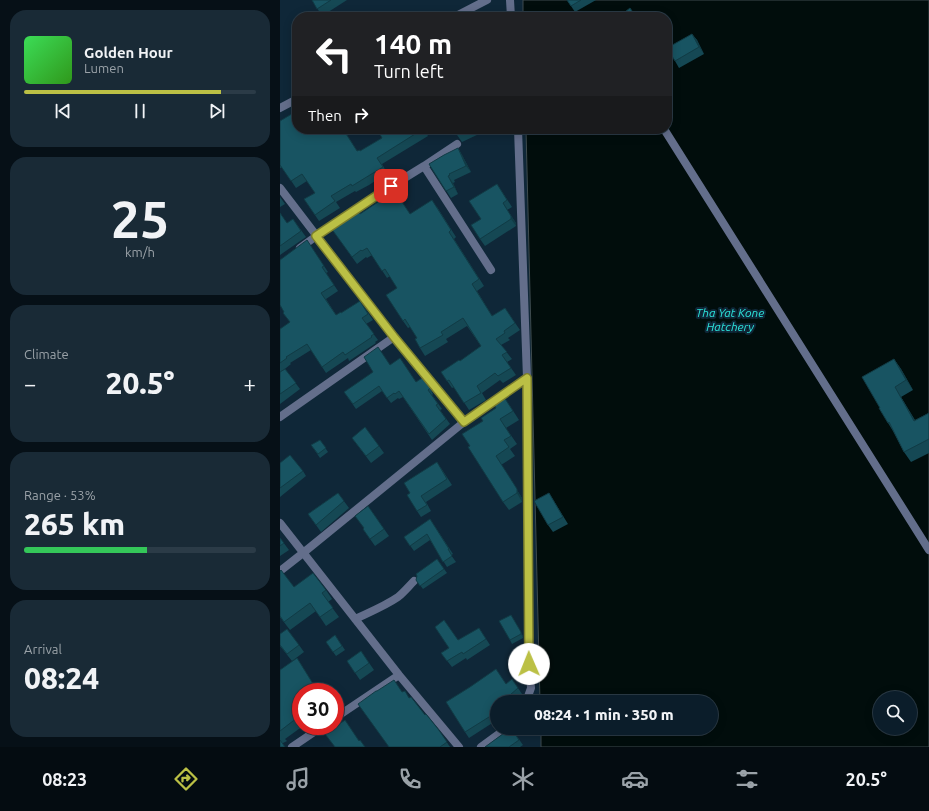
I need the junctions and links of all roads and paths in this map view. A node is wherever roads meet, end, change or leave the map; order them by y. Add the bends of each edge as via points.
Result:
1 (487, 0) edge
2 (510, 0) edge
3 (464, 12) edge
4 (511, 12) edge
5 (292, 102) edge
6 (280, 108) edge
7 (518, 134) edge
8 (667, 134) edge
9 (457, 144) dead end
10 (424, 166) junction
11 (280, 188) edge
12 (316, 236) junction
13 (292, 254) edge
14 (492, 270) dead end
15 (394, 337) junction
16 (527, 378) junction
17 (280, 417) edge
18 (464, 422) junction
19 (280, 523) edge
20 (929, 550) edge
21 (304, 553) junction
22 (280, 571) edge
23 (414, 582) dead end
24 (355, 619) junction
25 (399, 674) junction
26 (528, 695) edge
27 (344, 712) edge
28 (310, 735) edge
29 (497, 735) edge
30 (292, 747) edge
31 (459, 747) edge
32 (481, 747) edge

1 - 3 street
2 - 4 street
5 - 6 street
7 - 16 street
8 - 20 street
9 - 10 street
10 - 12 street
10 - 14 street
11 - 12 street
12 - 13 street
12 - 15 street
15 - 17 street
15 - 18 street
16 - 18 street
16 - 26 street via 528,651 531,688
18 - 21 street
19 - 21 street
21 - 22 street
21 - 24 street
23 - 24 street via 387,604
24 - 25 street
25 - 27 street
25 - 31 street
28 - 30 street
29 - 32 street

